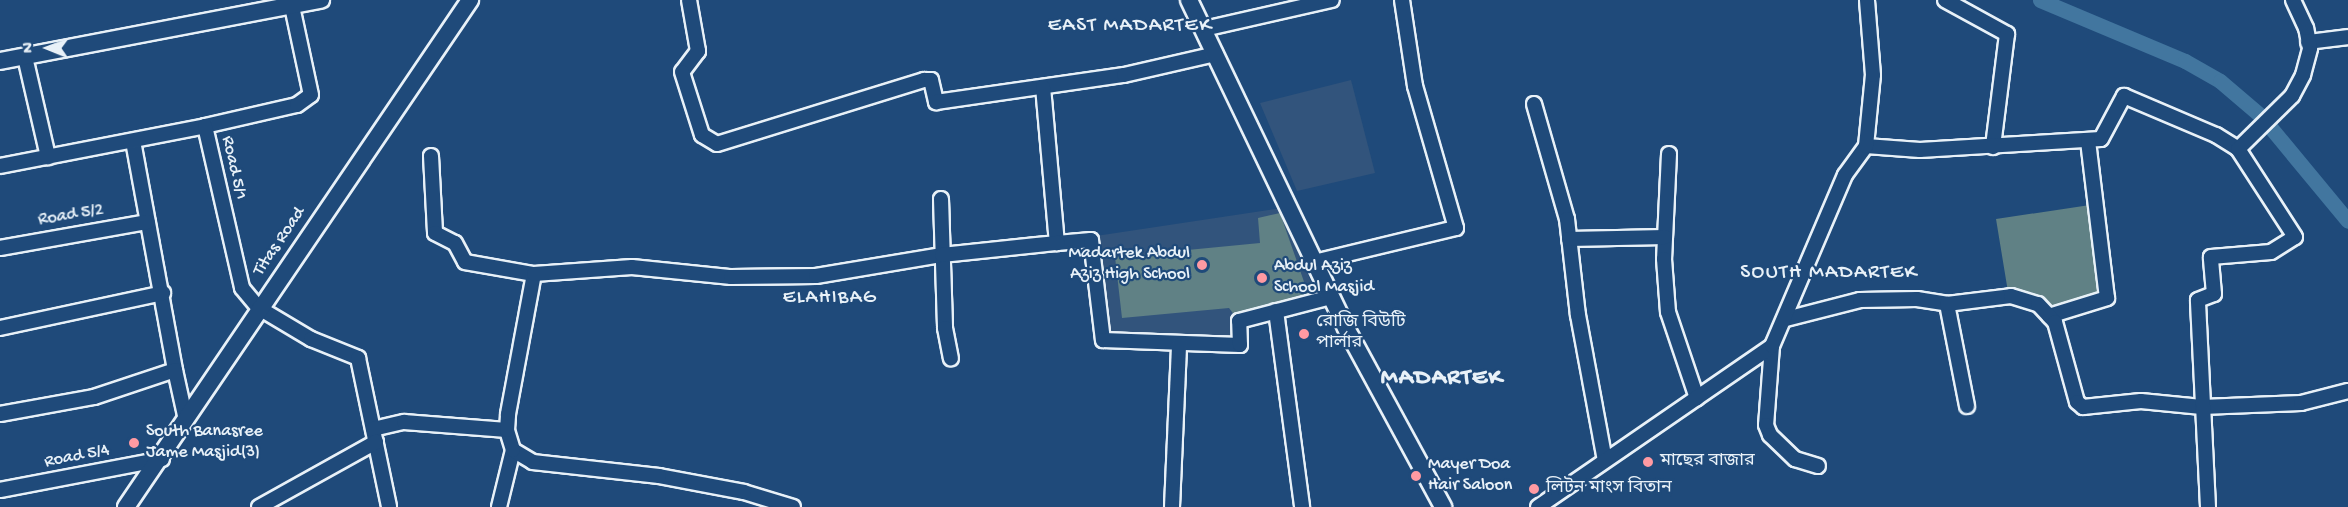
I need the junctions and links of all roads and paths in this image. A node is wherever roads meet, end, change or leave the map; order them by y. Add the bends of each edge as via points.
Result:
1 (321, 0) edge
2 (470, 0) edge
3 (689, 0) edge
4 (1189, 0) edge
5 (1332, 0) edge
6 (1402, 0) edge
7 (1867, 0) edge
8 (1945, 0) edge
9 (2292, 0) edge
10 (292, 6) junction
11 (1204, 29) junction
12 (2348, 37) edge
13 (2308, 42) junction
14 (1216, 54) junction
15 (25, 57) junction
16 (0, 62) edge
17 (1042, 87) junction
18 (1534, 104) dead end
19 (205, 126) junction
20 (2088, 140) junction
21 (133, 141) junction
22 (1866, 146) junction
23 (1994, 147) junction
24 (2238, 149) junction
25 (1669, 154) dead end
26 (431, 156) dead end
27 (48, 157) junction
28 (0, 166) edge
29 (941, 200) dead end
30 (148, 222) junction
31 (1665, 237) junction
32 (1569, 239) junction
33 (1057, 243) junction
34 (0, 248) edge
35 (942, 255) junction
36 (1314, 262) junction
37 (534, 274) junction
38 (163, 293) junction
39 (1331, 297) junction
40 (1947, 304) junction
41 (259, 308) junction
42 (1276, 311) junction
43 (2049, 316) junction
44 (1786, 319) junction
45 (0, 328) edge
46 (1179, 345) junction
47 (1772, 346) junction
48 (951, 358) dead end
49 (175, 370) junction
50 (2348, 392) edge
51 (1697, 398) junction
52 (1967, 406) dead end
53 (2202, 407) junction
54 (0, 414) edge
55 (186, 420) junction
56 (507, 430) junction
57 (374, 436) junction
58 (513, 450) junction
59 (162, 459) junction
60 (1605, 460) junction
61 (1818, 466) dead end
62 (0, 490) edge
63 (282, 501) edge
64 (126, 507) edge
65 (259, 507) edge
66 (389, 507) edge
67 (499, 507) edge
68 (793, 507) edge
69 (1172, 507) edge
70 (1302, 507) edge
71 (1443, 507) edge
72 (1538, 507) edge
73 (2208, 507) edge

1 - 10 street
2 - 41 street, Titas Road
3 - 17 street via 698,51 682,72 702,135 717,144 924,80 931,80 934,85 936,102
4 - 11 street
5 - 11 street
6 - 36 street via 1415,86 1455,228
7 - 22 street via 1873,75
8 - 23 street via 2007,34
9 - 13 street via 2306,28
10 - 15 street
10 - 19 street via 311,95 297,105
11 - 14 street
12 - 13 street
13 - 24 street via 2303,75 2278,112
14 - 17 street via 1124,75
14 - 36 street
15 - 16 street
15 - 27 street
17 - 33 street
18 - 32 street
19 - 21 street, Road 5/1
19 - 41 street, Road 5/1 via 242,288
20 - 23 street
20 - 24 street via 2101,139 2124,96 2216,135
20 - 43 street via 2107,298
21 - 27 street, Road 5/1
21 - 30 street
22 - 23 street via 1920,150
22 - 44 street via 1845,175
24 - 53 street via 2295,237 2271,252 2211,257 2214,294 2198,300
25 - 31 street
26 - 37 street via 435,233 455,243 465,262
27 - 28 street, Road 5/1
29 - 35 street
30 - 34 street, Road 5/2
30 - 38 street
31 - 32 street
31 - 51 street via 1668,312
32 - 60 street via 1578,315
33 - 35 street
33 - 46 street via 1091,240 1103,340
35 - 37 street via 800,277 731,277 632,267
35 - 48 street
36 - 39 street
37 - 56 street
38 - 45 street
38 - 49 street
39 - 42 street
39 - 71 street
40 - 43 street via 2012,296 2038,304
40 - 44 street via 1917,299 1860,300
40 - 52 street
41 - 55 street, Titas Road
41 - 57 street, Road 5/1 via 311,339 358,358
42 - 46 street via 1239,321 1240,345
42 - 70 street
43 - 53 street via 2055,322 2068,359 2079,406 2141,401
44 - 47 street
46 - 69 street
47 - 51 street
47 - 61 street via 1766,425 1770,435 1795,459
49 - 54 street via 94,397
49 - 55 street
50 - 53 street via 2301,403
51 - 60 street
53 - 73 street
55 - 59 street, Titas Road
56 - 57 street via 404,422
56 - 58 street
57 - 63 street
57 - 66 street
58 - 67 street
58 - 68 street via 533,462 659,476 744,492
59 - 62 street, Road 5/4
59 - 64 street, Titas Road
60 - 72 street
63 - 65 street

